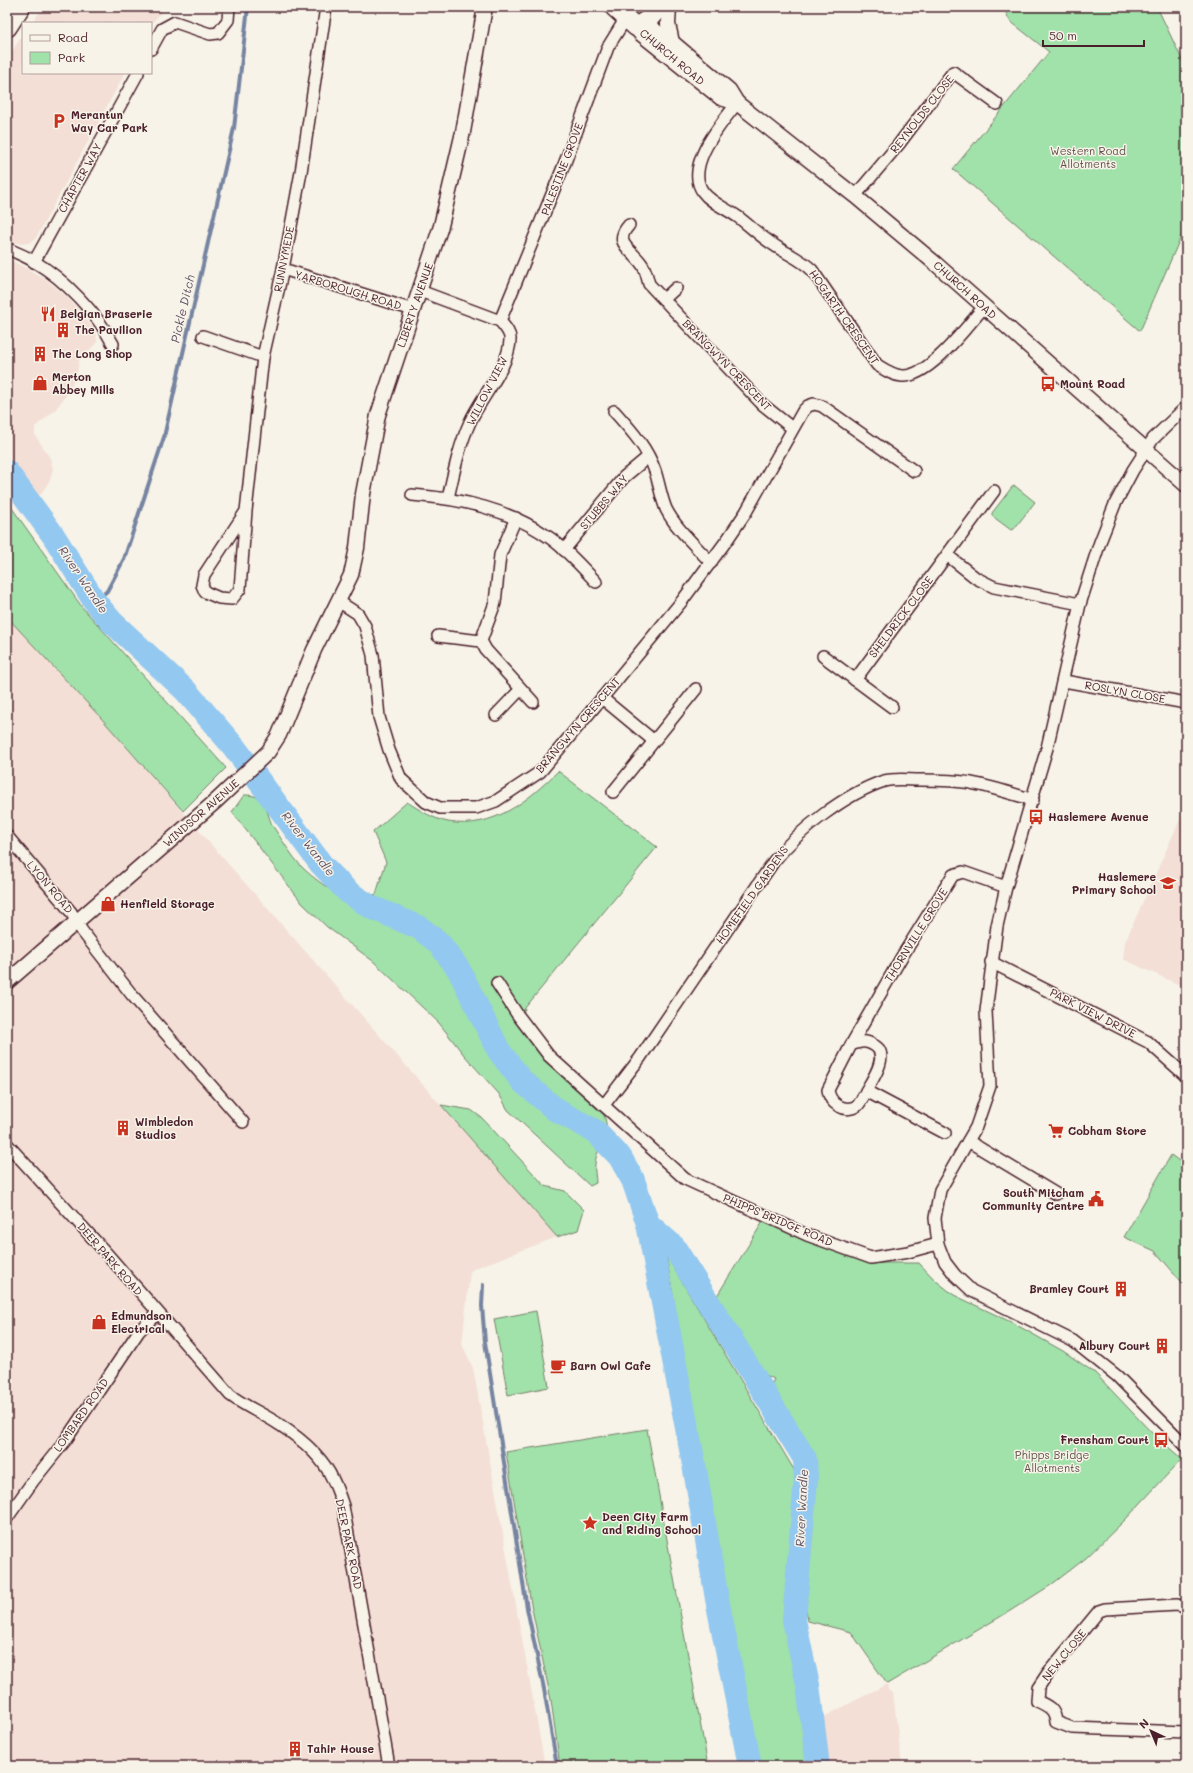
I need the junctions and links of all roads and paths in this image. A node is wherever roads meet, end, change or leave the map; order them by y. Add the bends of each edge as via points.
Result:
1 (20, 7) edge
2 (229, 7) edge
3 (326, 7) edge
4 (485, 7) edge
5 (660, 7) edge
6 (669, 7) edge
7 (625, 17) edge
8 (7, 27) edge
9 (672, 42) junction
10 (152, 47) edge
11 (137, 74) edge
12 (736, 103) junction
13 (997, 104) dead end
14 (855, 196) junction
15 (629, 225) dead end
16 (7, 248) edge
17 (34, 262) junction
18 (283, 269) junction
19 (676, 288) dead end
20 (420, 291) junction
21 (664, 299) junction
22 (984, 306) junction
23 (413, 310) junction
24 (500, 321) junction
25 (203, 336) dead end
26 (112, 344) dead end
27 (263, 357) junction
28 (1186, 407) edge
29 (614, 411) dead end
30 (792, 428) junction
31 (1145, 450) junction
32 (648, 457) junction
33 (914, 471) dead end
34 (1186, 485) edge
35 (994, 491) dead end
36 (412, 495) dead end
37 (448, 498) junction
38 (246, 511) junction
39 (516, 518) junction
40 (564, 550) junction
41 (947, 555) junction
42 (711, 563) junction
43 (596, 582) dead end
44 (338, 601) junction
45 (1080, 604) junction
46 (438, 636) dead end
47 (482, 641) junction
48 (823, 656) dead end
49 (855, 680) junction
50 (1064, 681) junction
51 (696, 689) dead end
52 (520, 690) junction
53 (602, 698) junction
54 (533, 702) dead end
55 (1186, 703) edge
56 (892, 707) dead end
57 (496, 715) dead end
58 (654, 741) junction
59 (612, 792) dead end
60 (1033, 800) junction
61 (7, 836) edge
62 (1006, 887) junction
63 (76, 921) junction
64 (991, 962) junction
65 (7, 982) edge
66 (497, 983) dead end
67 (851, 1045) junction
68 (1186, 1076) edge
69 (866, 1091) junction
70 (604, 1105) junction
71 (243, 1122) dead end
72 (945, 1133) dead end
73 (968, 1141) junction
74 (7, 1144) edge
75 (1056, 1194) dead end
76 (938, 1244) junction
77 (157, 1313) junction
78 (1186, 1446) edge
79 (7, 1518) edge
80 (1186, 1608) edge
81 (1186, 1732) edge
82 (389, 1766) edge

1 - 8 highway
2 - 10 street via 228,20 218,33 210,34 175,22 162,29
3 - 18 street, RUNNYMEDE via 301,172
4 - 20 street, LIBERTY AVENUE via 463,132 442,226
5 - 7 main road via 651,17
6 - 9 street via 668,24
7 - 9 street, CHURCH ROAD via 650,27
7 - 12 street, CHURCH ROAD via 640,33 721,98
7 - 24 street, PALESTINE GROVE via 608,47 561,172
9 - 12 street, CHURCH ROAD via 729,90
11 - 17 street, CHAPTER WAY
12 - 14 street, CHURCH ROAD
12 - 22 street, HOGARTH CRESCENT via 705,148 698,166 698,183 703,193 774,246 804,262 877,365 890,373 903,376 924,370
13 - 14 street, REYNOLDS CLOSE via 953,72 899,144
14 - 22 street, CHURCH ROAD
15 - 21 street, BRANGWYN CRESCENT via 623,232 623,243 641,262 649,284
16 - 17 street
17 - 26 street via 69,288 104,329
18 - 23 street, YARBOROUGH ROAD
18 - 27 street, RUNNYMEDE
19 - 21 street
20 - 23 street, LIBERTY AVENUE
20 - 24 street
21 - 30 street, BRANGWYN CRESCENT via 762,404
22 - 31 street, CHURCH ROAD
23 - 44 street, LIBERTY AVENUE via 378,416 363,494 355,562
24 - 37 street, WILLOW VIEW via 508,331 508,350 504,362 470,421
25 - 27 street
27 - 38 street, RUNNYMEDE
28 - 31 street via 1160,431
29 - 32 street via 636,435
30 - 33 street, BRANGWYN CRESCENT via 808,406 822,406
30 - 42 street, BRANGWYN CRESCENT via 746,512
31 - 34 street, CHURCH ROAD
31 - 45 street via 1115,504
32 - 40 street, STUBBS WAY via 624,477
32 - 42 street via 655,470 666,508 674,522
35 - 41 street, SHELDRICK CLOSE
36 - 37 street
37 - 39 street via 487,507
38 - 38 street, RUNNYMEDE via 240,589 232,599 219,598 205,592 202,585 204,574
39 - 40 street
39 - 47 street via 500,555 495,603
40 - 43 street
41 - 45 street via 976,578 994,587
41 - 49 street, SHELDRICK CLOSE
42 - 53 street, BRANGWYN CRESCENT
44 - 53 street, BRANGWYN CRESCENT via 358,614 365,626 373,655 379,717 401,780 426,802 440,808 476,808 496,802 522,786 540,772
44 - 63 street, WINDSOR AVENUE via 314,650 279,735 268,752
45 - 50 street
46 - 47 street
47 - 52 street via 486,650
48 - 49 street
49 - 56 street
50 - 55 street, ROSLYN CLOSE
50 - 60 street
51 - 58 street
52 - 54 street
52 - 57 street
53 - 58 street
58 - 59 street
60 - 62 street
60 - 70 street, HOMEFIELD GARDENS via 948,780 884,781 861,792 808,826 774,861 640,1058
61 - 63 street, LYON ROAD
62 - 64 street
62 - 67 street, THORNVILLE GROVE via 963,872 953,875
63 - 65 street, WINDSOR AVENUE
63 - 71 street, LYON ROAD via 132,995
64 - 68 street, PARK VIEW DRIVE via 1148,1042
64 - 73 street via 986,1011 990,1086 976,1127
66 - 70 street, PHIPPS BRIDGE ROAD via 549,1056
67 - 69 street, THORNVILLE GROVE via 862,1041 870,1042 881,1054 881,1060
67 - 69 street, THORNVILLE GROVE via 828,1090 828,1097 840,1107 848,1109 859,1104
69 - 72 street
70 - 76 street, PHIPPS BRIDGE ROAD via 685,1179 807,1235 871,1258
73 - 75 street
73 - 76 street via 940,1190 935,1218
74 - 77 street, DEER PARK ROAD
76 - 78 street via 955,1275 972,1291 1073,1341 1117,1376
77 - 79 street, LOMBARD ROAD via 139,1331 65,1441
77 - 82 street, DEER PARK ROAD via 230,1395 302,1441 333,1479 343,1506
80 - 81 street, NEW CLOSE via 1177,1606 1099,1611 1048,1673 1038,1688 1037,1701 1049,1707 1055,1714 1056,1722 1072,1728

